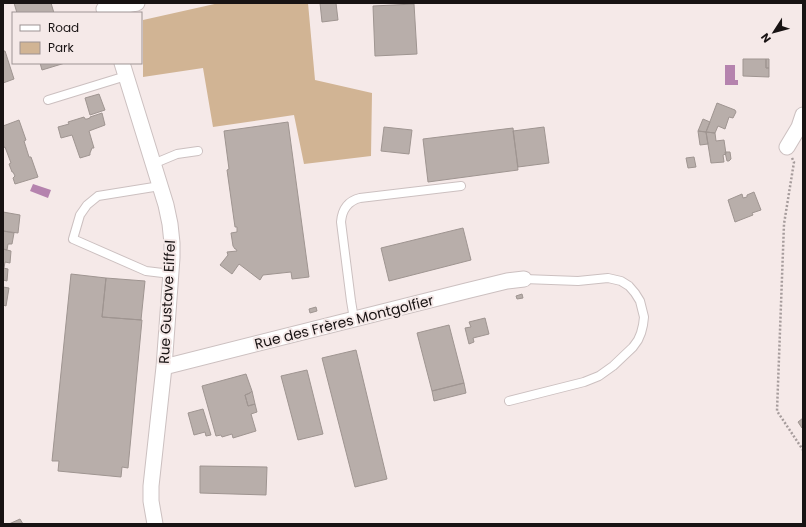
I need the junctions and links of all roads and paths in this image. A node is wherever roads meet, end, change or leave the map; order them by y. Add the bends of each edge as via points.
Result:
1 (137, 3) edge
2 (106, 7) edge
3 (124, 69) edge
4 (48, 100) dead end
5 (803, 115) edge
6 (787, 147) joint
7 (198, 151) dead end
8 (153, 164) junction
9 (160, 186) junction
10 (461, 186) dead end
11 (171, 274) junction
12 (524, 279) joint
13 (354, 319) junction
14 (164, 367) junction
15 (508, 401) dead end
16 (803, 450) edge
17 (155, 524) edge

1 - 2 street
3 - 4 lane
3 - 8 street, Rue Gustave Eiffel
5 - 6 street
6 - 16 path via 794,162 784,224 777,411
7 - 8 lane via 177,154
8 - 9 street, Rue Gustave Eiffel
9 - 11 street, Rue Gustave Eiffel via 170,224
9 - 11 lane via 98,196 80,215 72,239 146,271
10 - 13 lane via 360,198 346,206 341,222
11 - 14 street, Rue Gustave Eiffel
12 - 13 street, Rue des Frères Montgolfier via 493,284
12 - 15 lane via 578,281 608,278 621,281 640,301 643,325 633,347 599,376
13 - 14 street, Rue des Frères Montgolfier
14 - 17 street, Rue Gustave Eiffel via 151,486

